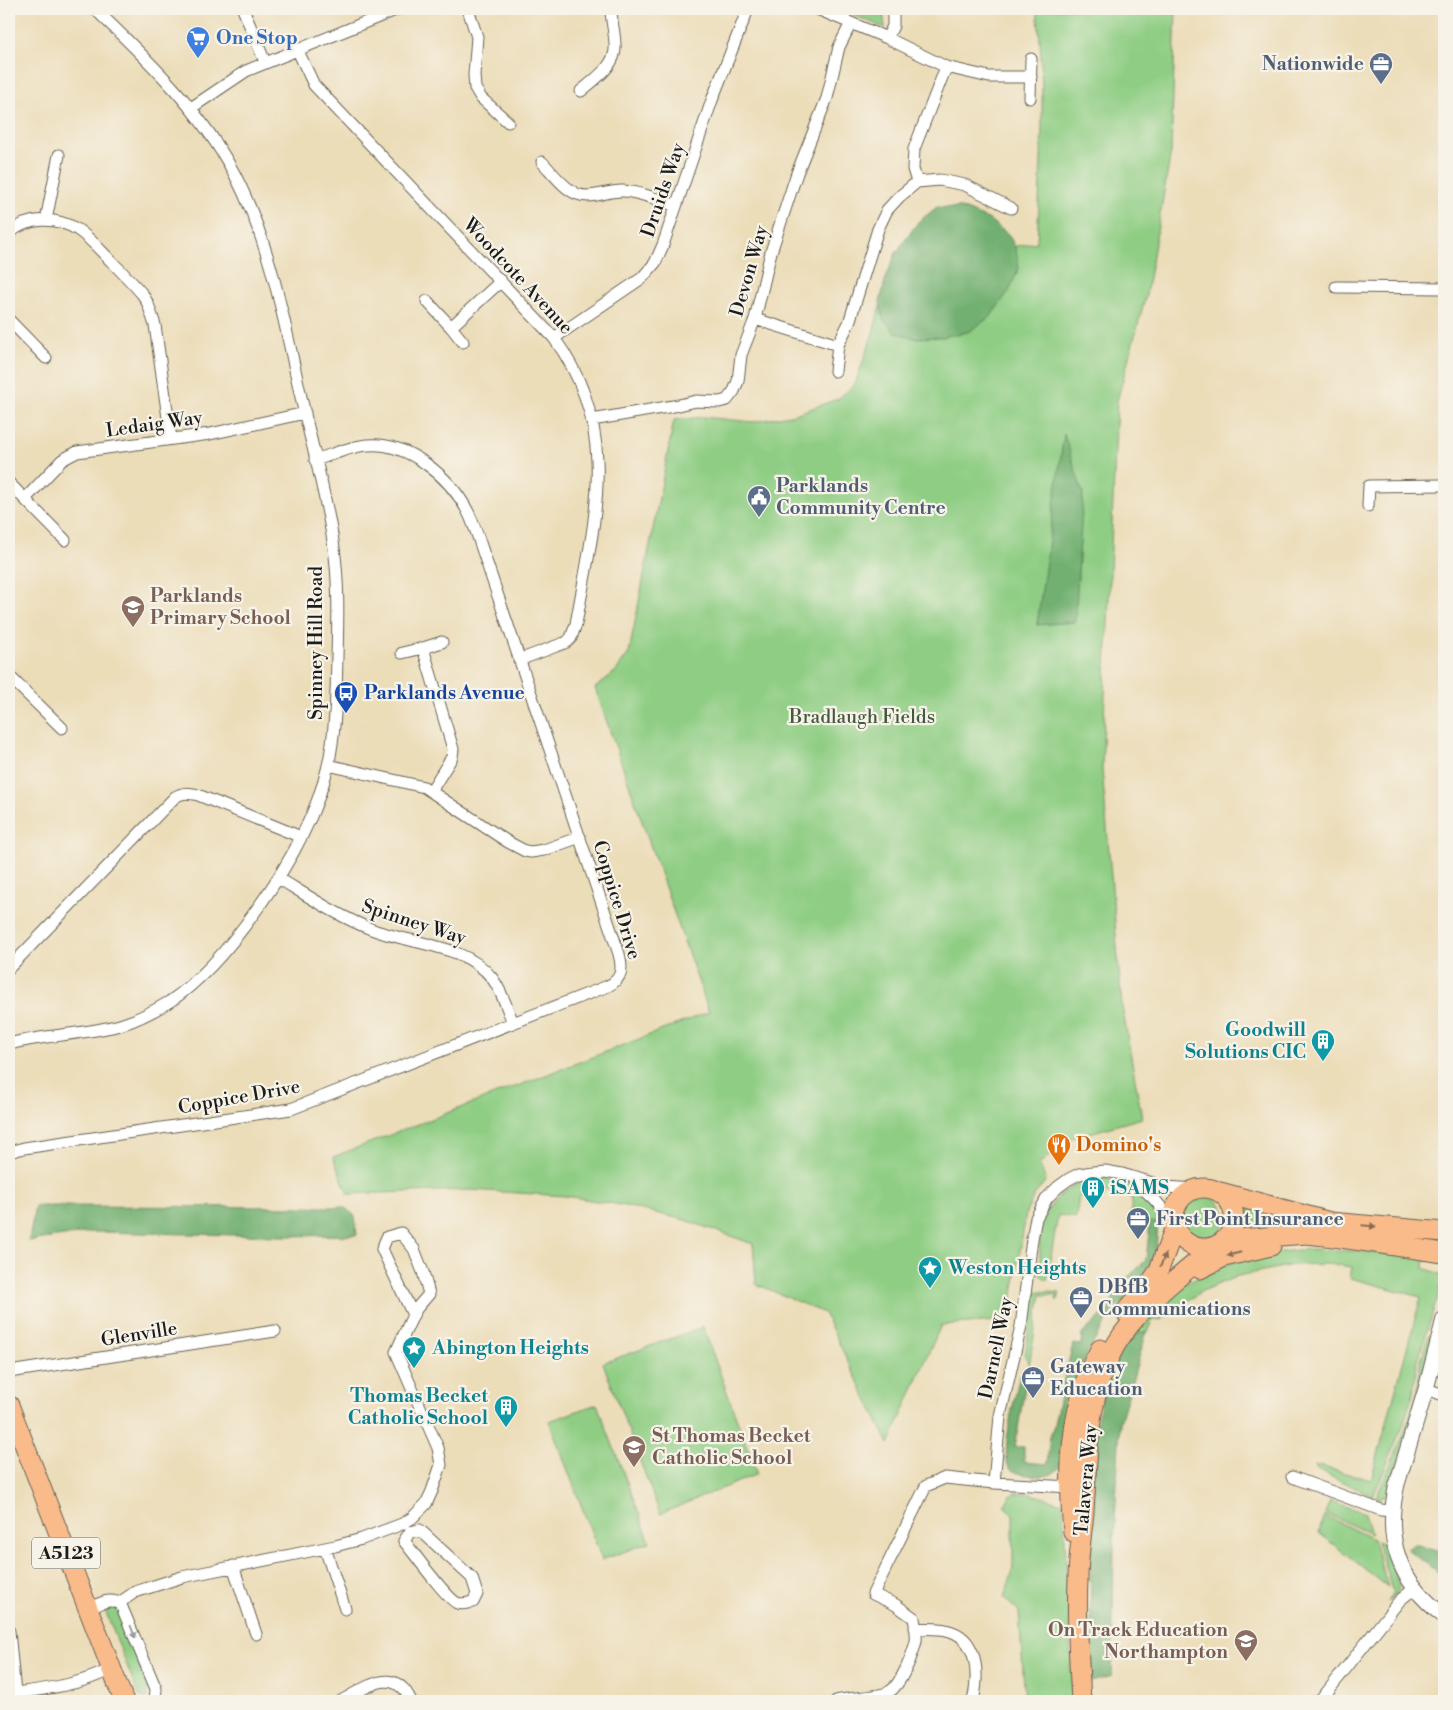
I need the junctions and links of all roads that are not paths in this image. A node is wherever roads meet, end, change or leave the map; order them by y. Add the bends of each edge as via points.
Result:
1 (95, 9) edge
2 (243, 9) edge
3 (398, 9) edge
4 (468, 9) edge
5 (611, 9) edge
6 (748, 9) edge
7 (817, 9) edge
8 (893, 9) edge
9 (851, 23) junction
10 (888, 38) junction
11 (297, 49) junction
12 (1032, 59) dead end
13 (265, 62) junction
14 (946, 67) junction
15 (1031, 78) junction
16 (581, 91) dead end
17 (1030, 98) dead end
18 (191, 108) junction
19 (508, 122) dead end
20 (59, 155) dead end
21 (542, 162) dead end
22 (917, 182) junction
23 (676, 206) junction
24 (1011, 208) dead end
25 (46, 220) junction
26 (9, 232) edge
27 (500, 281) junction
28 (1336, 287) dead end
29 (1444, 288) edge
30 (427, 301) dead end
31 (755, 319) junction
32 (9, 320) edge
33 (451, 328) junction
34 (554, 338) junction
35 (463, 342) dead end
36 (838, 345) junction
37 (46, 358) dead end
38 (835, 371) dead end
39 (305, 413) junction
40 (592, 420) junction
41 (171, 439) junction
42 (315, 460) junction
43 (9, 483) edge
44 (1444, 485) edge
45 (26, 499) junction
46 (1368, 506) dead end
47 (66, 540) dead end
48 (442, 642) dead end
49 (423, 648) junction
50 (402, 654) dead end
51 (519, 660) junction
52 (9, 676) edge
53 (62, 728) dead end
54 (328, 765) junction
55 (431, 791) junction
56 (301, 837) junction
57 (580, 837) junction
58 (278, 878) junction
59 (9, 968) edge
60 (513, 1023) junction
61 (9, 1044) edge
62 (9, 1152) edge
63 (1132, 1178) junction
64 (1196, 1189) junction
65 (1220, 1192) junction
66 (1174, 1225) junction
67 (1444, 1232) edge
68 (1334, 1237) junction
69 (1220, 1242) junction
70 (1444, 1253) edge
71 (1166, 1288) junction
72 (413, 1315) junction
73 (1444, 1320) edge
74 (275, 1331) dead end
75 (9, 1372) edge
76 (1426, 1389) junction
77 (1444, 1396) edge
78 (9, 1404) edge
79 (1292, 1477) dead end
80 (994, 1483) junction
81 (1071, 1487) junction
82 (1392, 1511) junction
83 (408, 1524) junction
84 (325, 1548) junction
85 (233, 1566) junction
86 (1078, 1580) junction
87 (1415, 1588) junction
88 (119, 1603) junction
89 (88, 1609) junction
90 (345, 1609) dead end
91 (1444, 1616) edge
92 (915, 1628) junction
93 (9, 1630) edge
94 (256, 1634) dead end
95 (111, 1669) junction
96 (12, 1693) edge
97 (124, 1701) edge
98 (155, 1701) edge
99 (341, 1701) edge
100 (411, 1701) edge
101 (836, 1701) edge
102 (973, 1701) edge
103 (1081, 1701) edge
104 (1320, 1701) edge

1 - 18 street, Spinney Hill Road via 152,64
2 - 13 street
3 - 11 street
4 - 19 street via 477,37 475,88 481,98
5 - 16 street via 614,56 608,67
6 - 23 street, Druids Way via 712,100
7 - 9 street
8 - 10 street via 893,26
9 - 10 street
9 - 31 street, Devon Way via 839,47 827,98 797,173 771,252
10 - 14 street
11 - 13 street
11 - 27 street, Woodcote Avenue via 314,85
12 - 15 street
13 - 18 street
14 - 15 street via 989,77
14 - 22 street via 914,149 913,170
15 - 17 street
18 - 39 street, Spinney Hill Road via 224,155 257,224 279,295
20 - 25 street
21 - 23 street via 578,194 593,196 626,191
22 - 24 street via 940,180 965,184
22 - 36 street via 887,210 872,244 849,323
23 - 34 street, Druids Way via 663,245 649,271 635,284
25 - 26 street via 25,223
25 - 41 street via 65,224 85,235 148,304 155,325
27 - 33 street
27 - 34 street, Woodcote Avenue
28 - 29 street
30 - 33 street
31 - 36 street
31 - 40 street, Devon Way via 741,355 736,386 727,400 696,401
32 - 37 street
33 - 35 street
34 - 40 street, Woodcote Avenue via 581,384
36 - 38 street
39 - 41 street, Ledaig Way
39 - 42 street, Spinney Hill Road
40 - 51 street, Woodcote Avenue via 598,490 574,632 567,642
41 - 45 street, Ledaig Way via 72,454 62,460
42 - 51 street, Coppice Drive via 355,447 384,446 426,464 446,482 474,525
42 - 54 street, Spinney Hill Road via 330,529 337,592 335,704
43 - 45 street
44 - 46 street via 1369,486
45 - 47 street
48 - 49 street
49 - 50 street
49 - 55 street via 453,749 452,757
51 - 57 street, Coppice Drive
52 - 53 street
54 - 55 street via 416,784
54 - 56 street, Spinney Hill Road
55 - 57 street via 525,851 544,850
56 - 58 street, Spinney Hill Road
56 - 59 street via 198,795 180,794
57 - 60 street, Coppice Drive via 619,954 620,976 608,986
58 - 60 street, Spinney Way via 358,923 472,960 496,984
58 - 61 street, Spinney Hill Road via 223,953 167,1003 120,1025
60 - 62 street, Coppice Drive via 291,1109
63 - 64 street, Darnell Way via 1166,1187
63 - 66 street, Darnell Way
63 - 80 street, Darnell Way via 1105,1171 1080,1174 1058,1187 1040,1208 1032,1239 1020,1333 1000,1416
64 - 65 main road
64 - 66 main road via 1181,1198 1176,1207
65 -> 67 main road via 1330,1222
65 - 69 main road via 1232,1207 1234,1216 1233,1225
66 - 69 main road via 1185,1242 1193,1246 1201,1248
81 -> 66 main road via 1077,1411 1086,1379 1108,1334 1158,1272
68 - 69 main road via 1307,1234
68 - 70 main road
68 -> 71 main road via 1280,1244 1224,1257
69 - 71 main road, Talavera Way
71 - 86 main road, Talavera Way via 1127,1329 1103,1371 1092,1416 1086,1464
72 - 72 street via 382,1249 387,1237 401,1233 414,1249 429,1294
72 - 83 street via 396,1352 438,1448 441,1465 426,1504
73 - 76 street
74 - 75 street, Glenville
76 - 77 street
76 - 82 street
78 - 89 main road, A5123
79 - 82 street via 1380,1510
80 - 81 street
80 - 92 street via 945,1478 926,1486 873,1594 914,1618
81 - 86 main road
82 - 87 street via 1392,1537 1400,1564
83 - 83 street via 420,1530 472,1578 477,1594 473,1602 458,1603 448,1596 404,1541
83 - 84 street
84 - 85 street
84 - 90 street
85 - 88 street via 151,1586 130,1594
85 - 94 street
86 - 103 main road, Talavera Way
87 - 91 street
87 - 104 street via 1400,1600
88 - 89 street via 109,1600
88 -> 98 street via 156,1689
89 - 95 main road, A5123
92 - 101 street via 916,1641 904,1675 890,1692
92 - 102 street via 947,1630 963,1638 974,1654 977,1687
93 - 96 street
95 - 96 street via 77,1683
95 - 97 main road, A5123
99 - 100 street via 384,1680 399,1684

